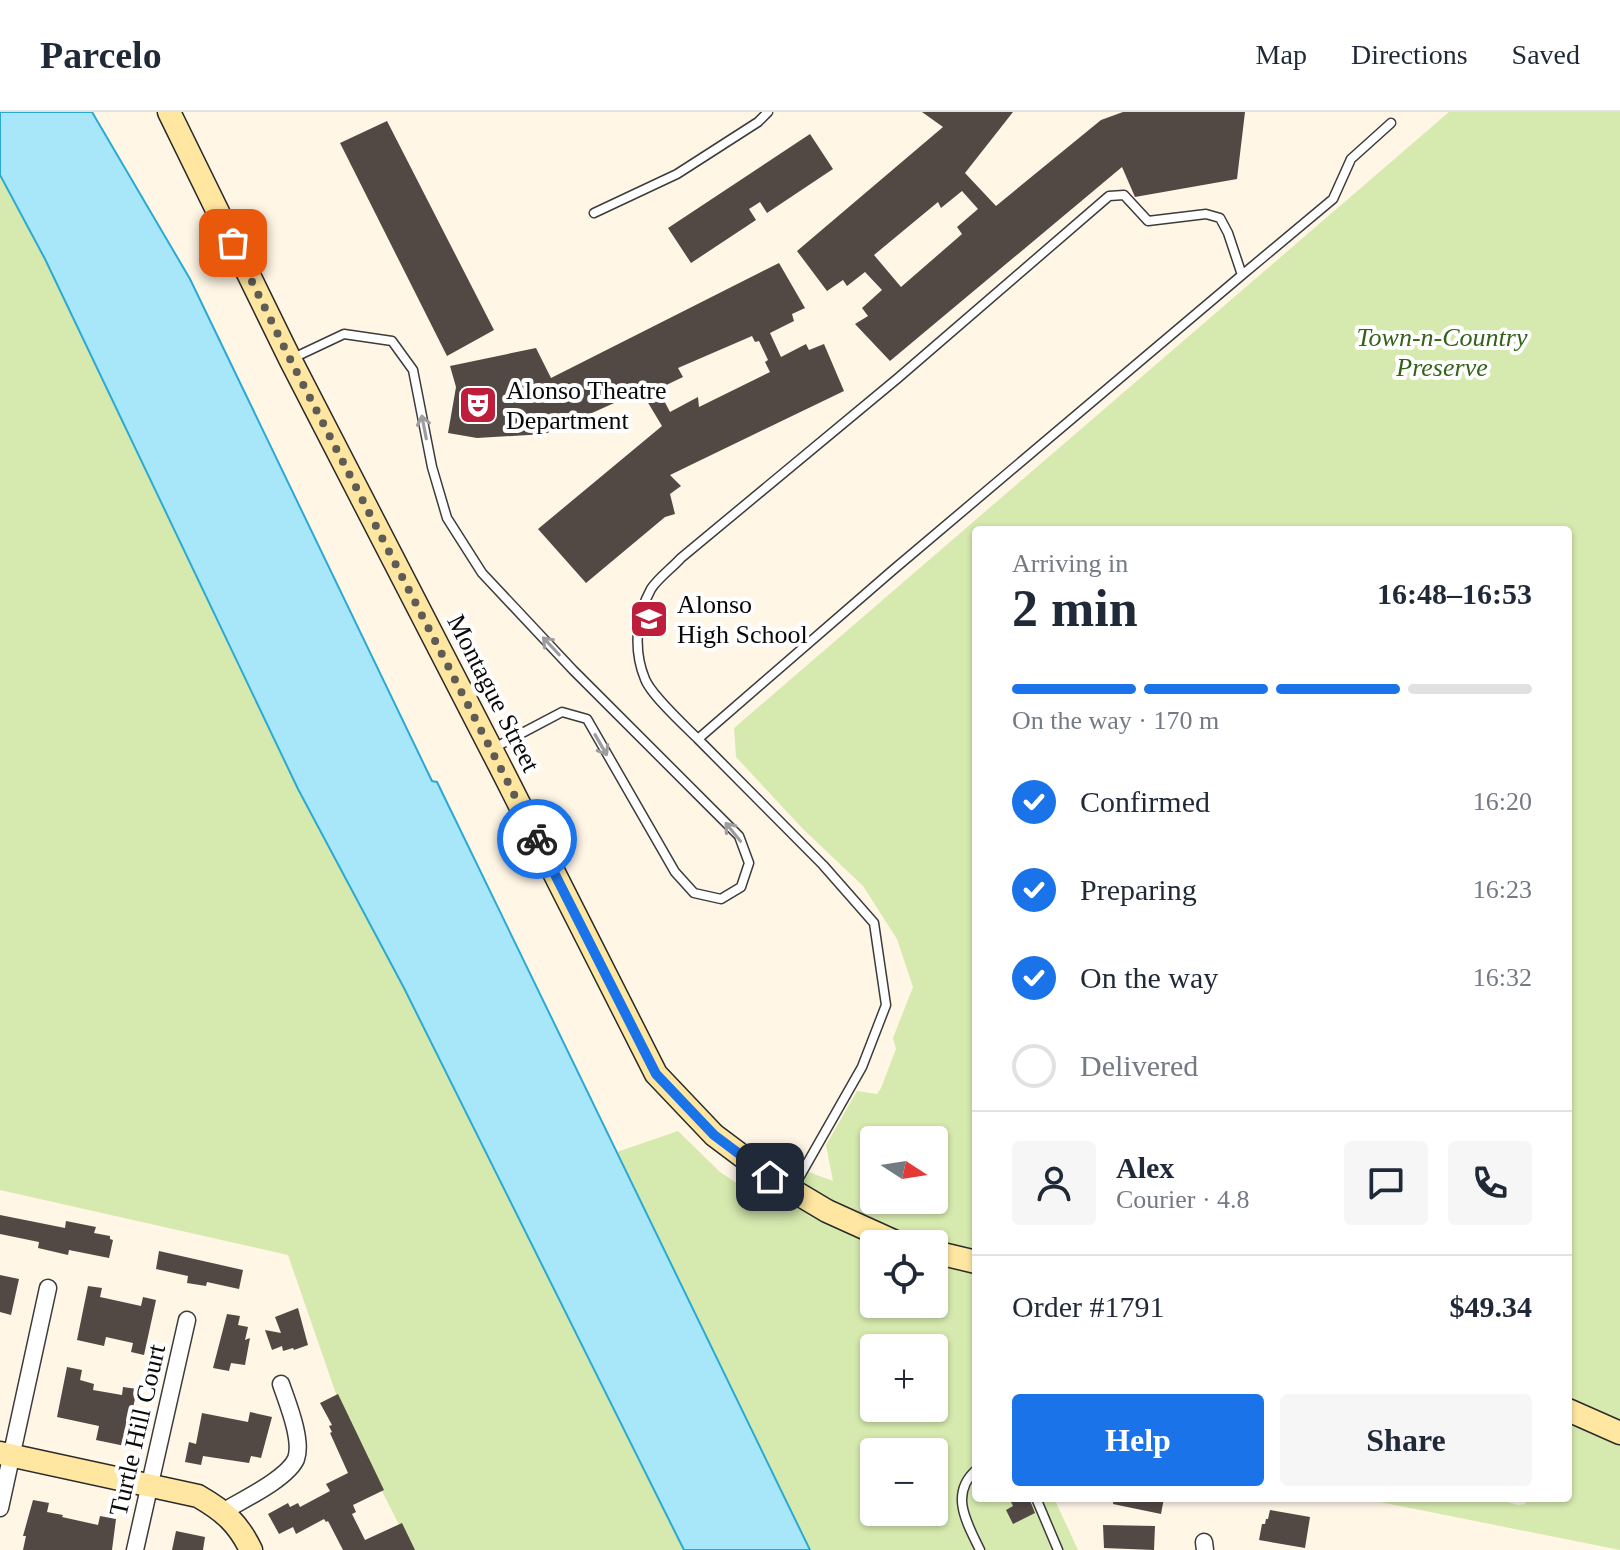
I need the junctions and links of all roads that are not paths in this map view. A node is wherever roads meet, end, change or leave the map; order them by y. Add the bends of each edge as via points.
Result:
1 (169, 112) edge
2 (768, 112) edge
3 (1391, 123) dead end
4 (594, 213) dead end
5 (1242, 275) junction
6 (290, 359) junction
7 (698, 739) junction
8 (491, 749) junction
9 (792, 1191) junction
10 (869, 1230) edge
11 (948, 1255) edge
12 (972, 1261) edge
13 (48, 1288) dead end
14 (187, 1320) dead end
15 (281, 1384) dead end
16 (1572, 1412) edge
17 (1620, 1433) edge
18 (6, 1454) edge
19 (972, 1474) edge
20 (149, 1485) junction
21 (1038, 1502) edge
22 (0, 1508) edge
23 (224, 1511) junction
24 (135, 1550) edge
25 (251, 1550) edge
26 (980, 1550) edge
27 (1058, 1550) edge

1 - 6 street, Montague Street
2 - 4 lane via 677,174
3 - 5 lane via 1351,159 1333,199
5 - 7 lane
5 - 7 lane via 1220,218 1206,214 1148,221 1124,195 1109,196 681,558 652,588 637,645 645,681
6 - 8 street, Montague Street
8 -> 6 lane via 562,712 587,719 675,872 694,893 721,899 741,887 749,863 739,836 482,573 447,518 413,370 401,351 392,341 344,334
7 - 9 lane via 874,923 886,1005 862,1067
8 - 9 street, Montague Street via 656,1074 714,1135
9 - 10 street, Montague Street
11 - 12 street
13 - 18 street
14 - 20 street, Turtle Hill Court
15 - 23 street via 296,1434 296,1458 282,1475
16 - 17 street
18 - 20 street
18 - 22 street
19 - 26 lane via 964,1483 961,1508
20 - 23 street via 198,1496
20 - 24 street, Turtle Hill Court
21 - 27 lane
23 - 25 street

